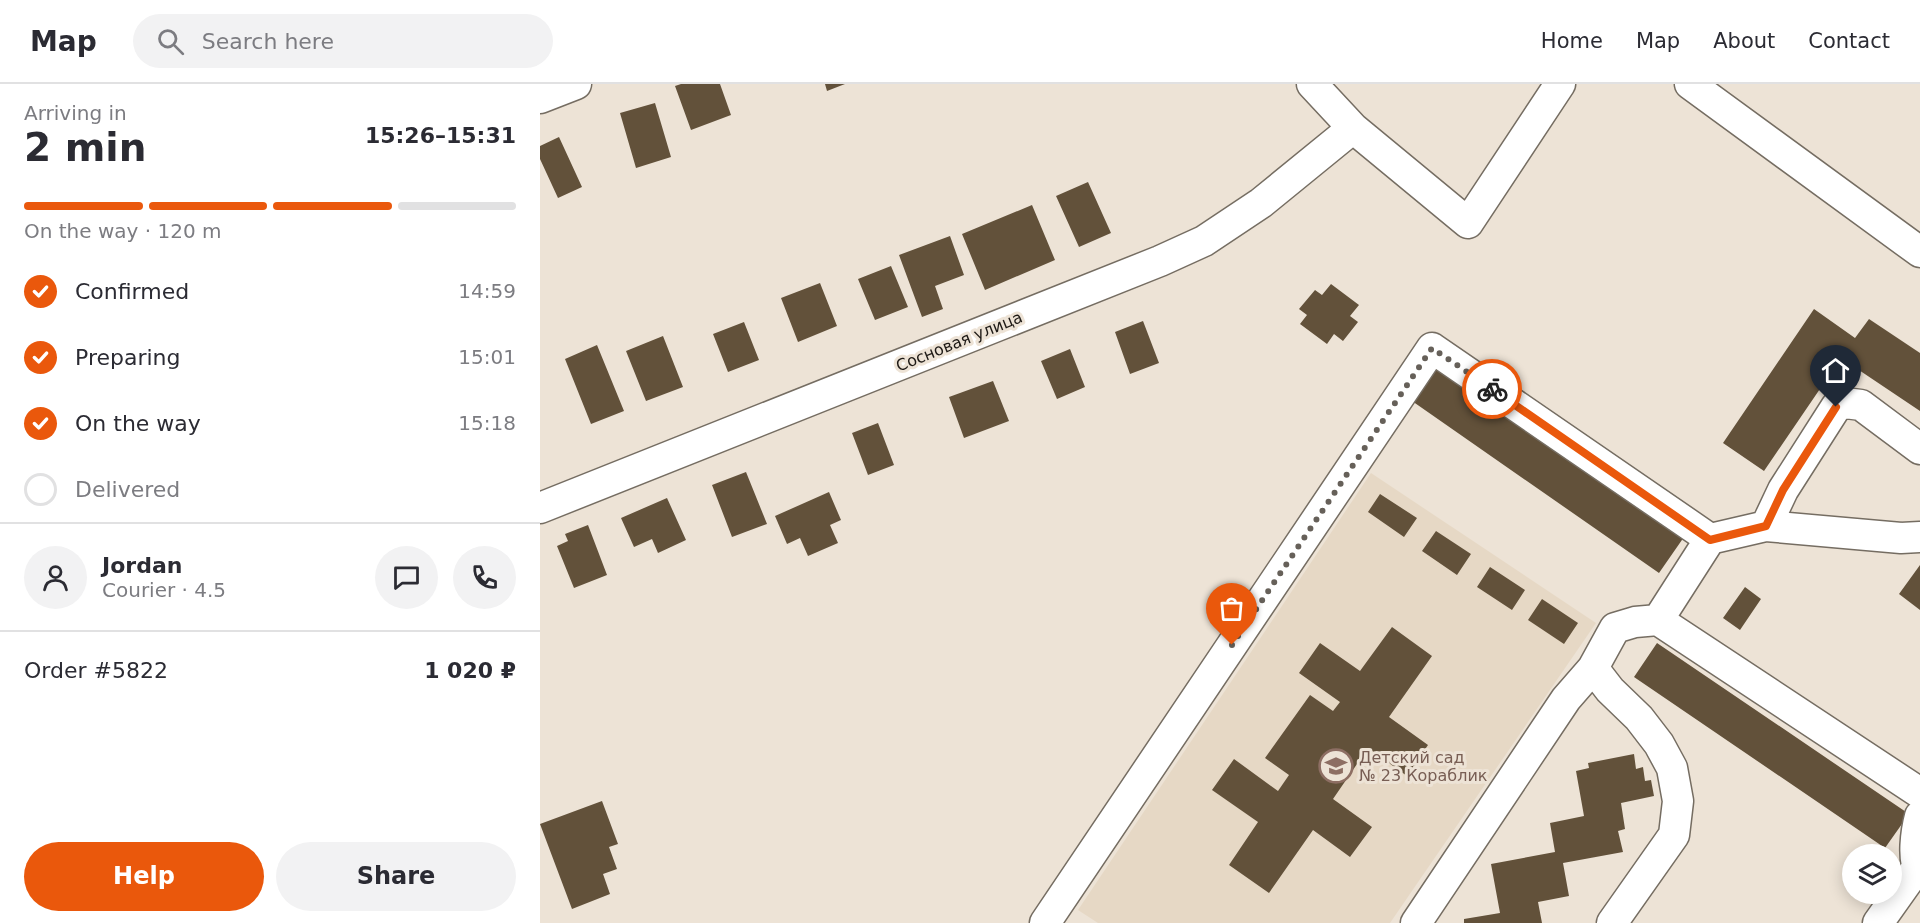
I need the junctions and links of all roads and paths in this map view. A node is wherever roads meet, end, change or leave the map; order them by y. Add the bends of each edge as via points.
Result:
1 (576, 84) edge
2 (1312, 84) edge
3 (1560, 84) edge
4 (1690, 84) edge
5 (540, 98) edge
6 (1353, 128) junction
7 (1920, 252) edge
8 (1920, 449) edge
9 (540, 508) edge
10 (1766, 526) junction
11 (1920, 537) edge
12 (1710, 540) junction
13 (1658, 620) junction
14 (1593, 668) junction
15 (1920, 793) edge
16 (1920, 816) edge
17 (1918, 871) edge
18 (1045, 923) edge
19 (1416, 923) edge
20 (1612, 923) edge
21 (1878, 923) edge

1 - 5 street
2 - 6 street
3 - 6 street via 1468,223
4 - 7 street
6 - 9 street, Сосновая улица via 1261,203 1204,241
8 - 10 street via 1861,405 1845,403 1836,407 1783,490
10 - 11 street
10 - 12 street
12 - 13 street
12 - 18 street via 1432,348
13 - 14 street via 1615,628
13 - 15 street
14 - 19 street via 1566,699
14 - 20 street via 1659,744 1672,768 1678,801 1674,835
16 - 17 street via 1916,832
17 - 21 street

